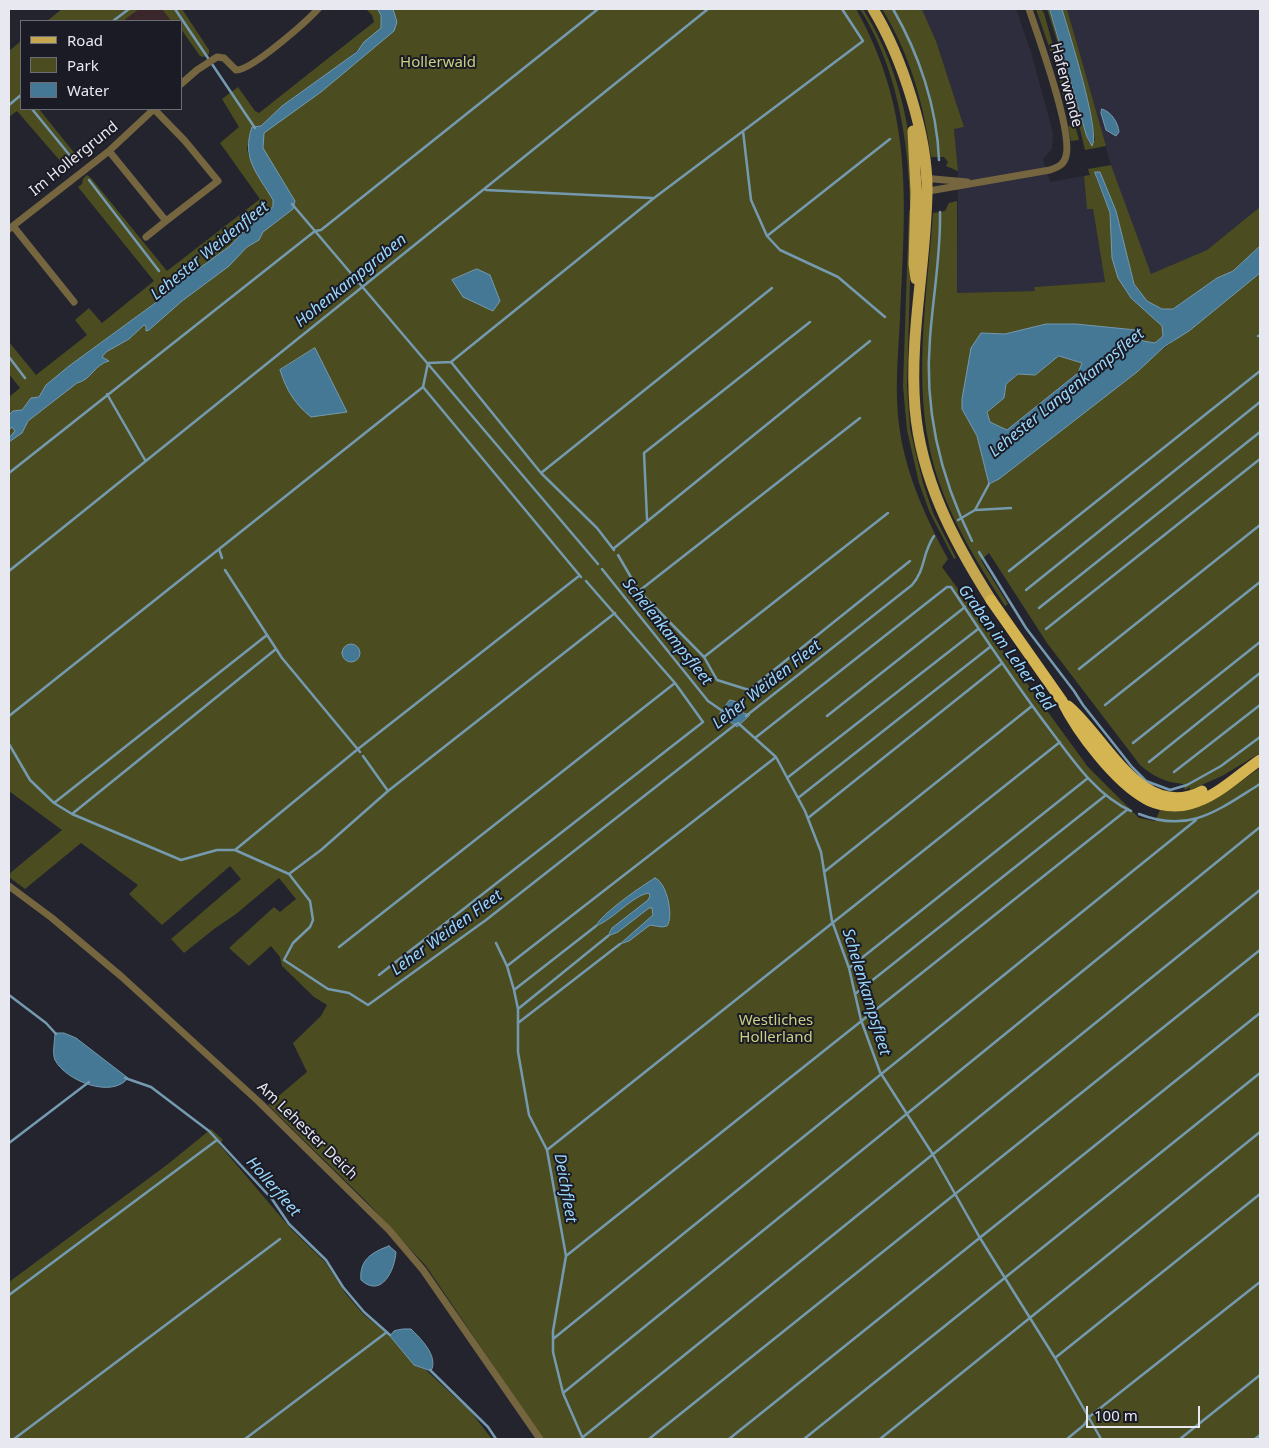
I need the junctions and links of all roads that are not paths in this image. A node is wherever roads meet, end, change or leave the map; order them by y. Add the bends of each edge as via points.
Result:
1 (318, 9) edge
2 (873, 9) edge
3 (1029, 9) edge
4 (182, 83) edge
5 (153, 110) edge
6 (155, 110) edge
7 (109, 151) junction
8 (921, 178) junction
9 (970, 183) junction
10 (921, 192) junction
11 (166, 221) junction
12 (11, 228) edge
13 (146, 237) dead end
14 (74, 302) dead end
15 (991, 600) joint
16 (1260, 760) edge
17 (9, 886) edge
18 (540, 1439) edge

1 - 4 street via 274,48 240,70 224,58 209,61
2 - 8 main road via 885,28 901,67 912,106
3 - 9 street, Haferwende via 1061,115 1068,146 1066,157 1060,166 1050,170
5 - 7 street, Im Hollergrund
6 - 11 street via 218,181
7 - 11 street
7 - 12 street, Im Hollergrund
8 - 9 street, Haferwende
8 - 10 main road
9 - 10 street, Haferwende
10 - 15 main road via 923,262 918,291 914,379 920,446 931,485 950,530
11 - 13 street
12 - 14 street
15 - 16 highway via 1070,717 1105,761 1146,800 1161,805 1188,805 1202,800
17 - 18 street, Am Lehester Deich via 122,978 258,1101 388,1230 423,1270

